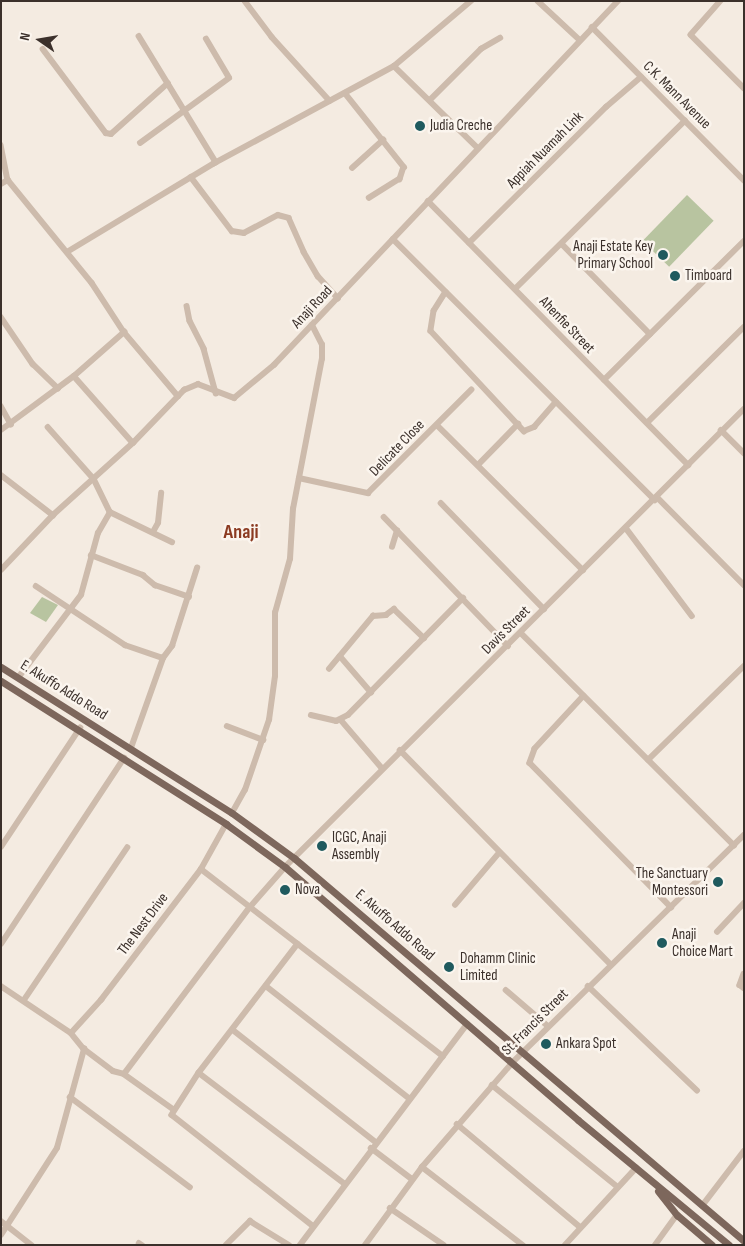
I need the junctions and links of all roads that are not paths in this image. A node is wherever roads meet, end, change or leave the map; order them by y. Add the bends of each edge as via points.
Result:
1 (245, 1) edge
2 (471, 1) edge
3 (538, 1) edge
4 (618, 1) edge
5 (721, 1) edge
6 (592, 27) junction
7 (139, 36) dead end
8 (500, 38) dead end
9 (206, 39) dead end
10 (580, 40) junction
11 (43, 49) dead end
12 (394, 66) junction
13 (641, 77) junction
14 (168, 83) junction
15 (744, 88) edge
16 (345, 93) junction
17 (330, 100) junction
18 (430, 100) junction
19 (184, 109) junction
20 (685, 121) junction
21 (383, 140) junction
22 (140, 143) dead end
23 (1, 145) edge
24 (477, 147) junction
25 (216, 162) junction
26 (352, 168) dead end
27 (192, 177) junction
28 (8, 180) junction
29 (744, 180) edge
30 (1, 184) edge
31 (370, 198) dead end
32 (428, 201) junction
33 (393, 239) junction
34 (744, 241) edge
35 (469, 243) junction
36 (562, 244) junction
37 (67, 252) junction
38 (515, 289) junction
39 (446, 292) junction
40 (338, 298) junction
41 (187, 306) dead end
42 (1, 317) edge
43 (312, 325) junction
44 (744, 327) edge
45 (124, 332) junction
46 (650, 334) junction
47 (74, 376) junction
48 (604, 380) junction
49 (58, 388) junction
50 (471, 390) dead end
51 (216, 393) junction
52 (178, 396) junction
53 (556, 402) junction
54 (1, 406) edge
55 (744, 409) edge
56 (647, 423) junction
57 (11, 424) junction
58 (518, 424) junction
59 (437, 425) junction
60 (48, 427) dead end
61 (1, 430) edge
62 (722, 430) junction
63 (133, 443) junction
64 (744, 452) edge
65 (479, 464) junction
66 (688, 465) junction
67 (1, 475) edge
68 (299, 478) junction
69 (94, 479) junction
70 (161, 493) dead end
71 (656, 499) junction
72 (441, 503) dead end
73 (110, 512) junction
74 (53, 514) junction
75 (384, 517) dead end
76 (626, 528) junction
77 (397, 531) junction
78 (154, 532) junction
79 (172, 542) dead end
80 (392, 548) dead end
81 (91, 555) junction
82 (197, 568) dead end
83 (1, 570) edge
84 (583, 570) junction
85 (744, 585) edge
86 (36, 586) dead end
87 (189, 596) junction
88 (463, 598) junction
89 (72, 610) junction
90 (544, 610) junction
91 (692, 616) dead end
92 (521, 633) junction
93 (424, 638) junction
94 (508, 646) junction
95 (340, 656) junction
96 (163, 658) junction
97 (744, 666) edge
98 (1, 667) edge
99 (329, 669) dead end
100 (18, 678) junction
101 (1, 681) edge
102 (371, 692) junction
103 (584, 696) junction
104 (311, 715) dead end
105 (341, 720) junction
106 (227, 726) dead end
107 (80, 728) junction
108 (262, 740) junction
109 (131, 748) junction
110 (400, 750) junction
111 (124, 758) junction
112 (648, 760) junction
113 (382, 768) junction
114 (232, 812) junction
115 (226, 824) junction
116 (744, 835) edge
117 (734, 845) junction
118 (1, 847) edge
119 (127, 848) dead end
120 (499, 853) junction
121 (294, 858) junction
122 (285, 867) junction
123 (200, 869) junction
124 (744, 903) edge
125 (455, 905) dead end
126 (250, 907) junction
127 (671, 907) junction
128 (717, 932) dead end
129 (1, 944) edge
130 (298, 944) junction
131 (611, 965) junction
132 (744, 974) edge
133 (1, 986) edge
134 (266, 986) junction
135 (588, 986) junction
136 (744, 988) edge
137 (506, 990) dead end
138 (24, 1000) junction
139 (467, 1024) junction
140 (548, 1026) junction
141 (233, 1030) junction
142 (71, 1034) junction
143 (84, 1050) junction
144 (523, 1052) junction
145 (443, 1056) junction
146 (513, 1062) junction
147 (199, 1073) junction
148 (124, 1074) junction
149 (492, 1085) junction
150 (697, 1090) dead end
151 (70, 1097) junction
152 (410, 1099) junction
153 (173, 1109) junction
154 (457, 1124) junction
155 (376, 1142) junction
156 (371, 1148) junction
157 (744, 1151) edge
158 (422, 1166) junction
159 (636, 1168) junction
160 (412, 1179) junction
161 (650, 1180) junction
162 (344, 1183) junction
163 (190, 1187) dead end
164 (618, 1187) junction
165 (702, 1206) junction
166 (390, 1208) junction
167 (677, 1215) junction
168 (1, 1221) edge
169 (8, 1225) junction
170 (313, 1226) junction
171 (580, 1227) junction
172 (728, 1228) junction
173 (744, 1234) edge
174 (1, 1235) edge
175 (744, 1241) edge
176 (32, 1245) edge
177 (226, 1245) edge
178 (289, 1245) edge
179 (300, 1245) edge
180 (365, 1245) edge
181 (444, 1245) edge
182 (523, 1245) edge
183 (565, 1245) edge
184 (655, 1245) edge
185 (712, 1245) edge
186 (729, 1245) edge

1 - 17 street via 272,37
2 - 12 street
3 - 10 street
4 - 6 street, Anaji Road
5 - 15 street via 690,35
6 - 10 street, Anaji Road
6 - 13 street, C.K. Mann Avenue
7 - 14 street
8 - 18 street via 481,49
9 - 19 street via 229,78
10 - 24 street, Anaji Road
11 - 14 street via 106,133 111,134
12 - 16 street
12 - 18 street
13 - 20 street, C.K. Mann Avenue
13 - 35 street, Appiah Nuamah Link via 606,107
14 - 19 street
16 - 17 street
16 - 21 street
17 - 25 street
18 - 24 street
19 - 22 street
19 - 25 street
20 - 29 street, C.K. Mann Avenue
20 - 36 street
21 - 26 street
21 - 31 street via 402,161 404,172 400,179
23 - 28 street
24 - 32 street, Anaji Road
25 - 27 street
27 - 37 street
27 - 40 street via 232,231 244,232 278,214 289,218 308,260
28 - 30 street
28 - 37 street
32 - 33 street, Anaji Road
32 - 35 street, Ahenfie Street
33 - 39 street
33 - 40 street, Anaji Road
34 - 46 street
35 - 38 street, Ahenfie Street
36 - 38 street
36 - 46 street
37 - 45 street
38 - 48 street, Ahenfie Street
39 - 53 street
39 - 58 street via 434,311 431,331
40 - 43 street, Anaji Road
41 - 51 street via 190,321 204,349
42 - 49 street via 33,364
43 - 51 street, Anaji Road via 244,392 232,399
43 - 68 street via 322,346 322,358
44 - 56 street
45 - 47 street
45 - 52 street
46 - 48 street
47 - 49 street
47 - 63 street
48 - 56 street, Ahenfie Street
49 - 57 street
50 - 59 street, Delicate Close
51 - 52 street, Anaji Road via 198,384
52 - 63 street, Anaji Road
53 - 58 street via 527,432
53 - 71 street
54 - 57 street
55 - 62 street, Davis Street
56 - 66 street, Ahenfie Street
57 - 61 street
58 - 65 street
59 - 65 street
59 - 68 street, Delicate Close via 368,494
60 - 69 street
62 - 64 street
62 - 66 street, Davis Street
63 - 69 street, Anaji Road
65 - 84 street
66 - 71 street, Davis Street
67 - 74 street
68 - 108 street via 292,516 290,559 275,613 275,676 269,720
69 - 73 street
69 - 74 street, Anaji Road
70 - 78 street
71 - 76 street, Davis Street
71 - 85 street
72 - 90 street
73 - 78 street
73 - 81 street
74 - 83 street, Anaji Road
75 - 77 street
76 - 84 street, Davis Street
76 - 91 street
77 - 80 street
77 - 88 street
78 - 79 street
81 - 87 street via 143,576 155,585
81 - 89 street via 82,595
82 - 87 street
84 - 90 street, Davis Street
86 - 89 street
87 - 96 street via 172,646
88 - 93 street
88 - 94 street
89 - 96 street via 125,645
89 - 100 street via 64,614
90 - 92 street, Davis Street
92 - 94 street, Davis Street
92 - 103 street
93 - 95 street via 394,608 386,615 373,616
93 - 102 street
94 - 110 street, Davis Street
95 - 99 street
95 - 102 street
96 - 109 street
97 - 112 street
98 - 100 main road, E. Akuffo Addo Road
100 - 109 main road, E. Akuffo Addo Road
101 - 107 main road, E. Akuffo Addo Road
102 - 105 street
103 - 112 street
103 - 127 street via 535,749 530,763
104 - 105 street
105 - 113 street
106 - 108 street
107 - 111 main road, E. Akuffo Addo Road
107 - 118 street
108 - 114 street via 245,790
109 - 114 main road, E. Akuffo Addo Road
110 - 113 street, Davis Street
110 - 120 street
111 - 115 main road, E. Akuffo Addo Road
111 - 129 street
112 - 117 street
113 - 121 street, Davis Street
114 - 121 main road, E. Akuffo Addo Road
115 - 122 main road, E. Akuffo Addo Road
115 - 123 street, The Nest Drive
116 - 117 street, St. Francis Street
117 - 127 street, St. Francis Street
119 - 138 street
120 - 125 street
120 - 131 street
121 - 122 street, Davis Street
121 - 144 main road, E. Akuffo Addo Road
122 - 126 street, Davis Street
122 - 139 main road, E. Akuffo Addo Road
123 - 126 street
123 - 142 street, The Nest Drive via 101,1000
124 - 128 street
126 - 130 street
126 - 148 street, Davis Street
127 - 131 street, St. Francis Street
130 - 134 street
130 - 145 street
131 - 135 street, St. Francis Street
132 - 136 street via 740,985
133 - 138 street
134 - 141 street
134 - 152 street
135 - 140 street, St. Francis Street
135 - 150 street
137 - 140 street
138 - 142 street
139 - 145 street
139 - 146 main road, E. Akuffo Addo Road
140 - 144 street, St. Francis Street
141 - 147 street
141 - 155 street
142 - 143 street
143 - 148 street via 114,1071
143 - 151 street
144 - 146 street, St. Francis Street
144 - 165 main road, E. Akuffo Addo Road
145 - 152 street
146 - 149 street, St. Francis Street
146 - 159 main road, E. Akuffo Addo Road
147 - 153 street
147 - 162 street
148 - 153 street
149 - 154 street, St. Francis Street
149 - 164 street
151 - 163 street
151 - 169 street via 53,1157
152 - 155 street
153 - 170 street via 175,1119
154 - 158 street, St. Francis Street
154 - 171 street
155 - 156 street
156 - 160 street
156 - 162 street
157 - 165 street
158 - 160 street, St. Francis Street
158 - 182 street
159 - 161 main road, E. Akuffo Addo Road
159 - 164 street
160 - 166 street, St. Francis Street
161 - 167 main road
161 - 186 main road, E. Akuffo Addo Road
162 - 170 street
164 - 171 street
165 - 172 main road, E. Akuffo Addo Road
166 - 180 street, St. Francis Street
166 - 181 street
167 - 184 street
167 - 185 main road
168 - 169 street
169 - 174 street
169 - 176 street
170 - 179 street
171 - 183 street
172 - 173 main road
172 - 175 main road, E. Akuffo Addo Road
177 - 178 street via 250,1221

